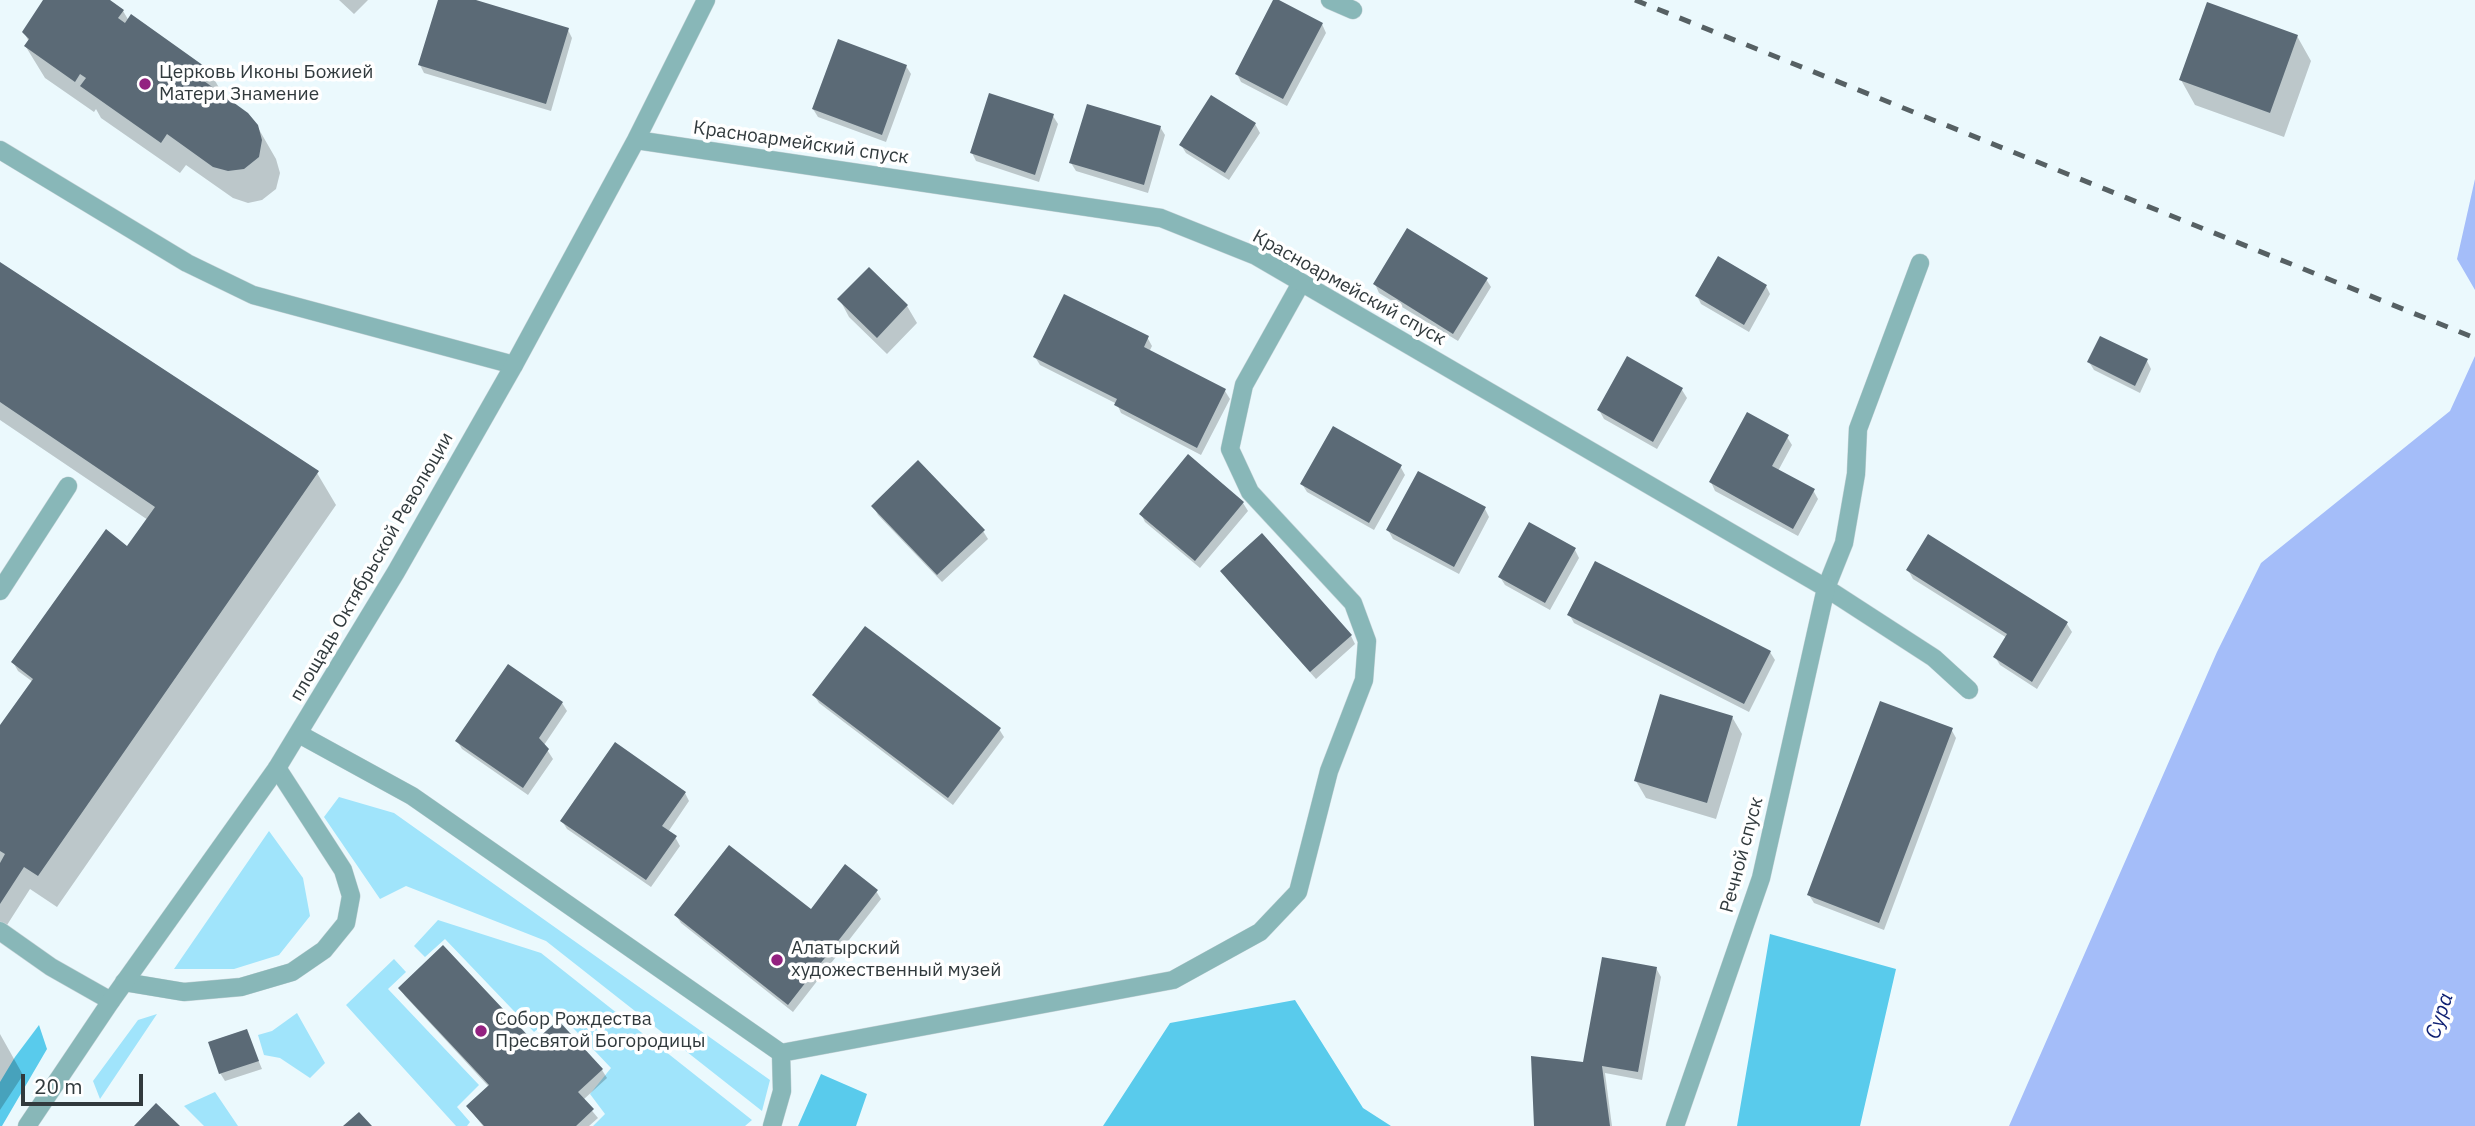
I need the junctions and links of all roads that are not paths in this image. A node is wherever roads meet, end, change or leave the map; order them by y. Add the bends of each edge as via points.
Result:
1 (706, 0) edge
2 (1329, 0) edge
3 (1353, 10) dead end
4 (636, 140) junction
5 (0, 150) edge
6 (1920, 264) dead end
7 (1301, 283) junction
8 (514, 365) junction
9 (68, 486) dead end
10 (1826, 588) junction
11 (0, 591) edge
12 (1969, 690) dead end
13 (299, 734) junction
14 (277, 768) junction
15 (0, 931) edge
16 (124, 982) junction
17 (111, 1001) junction
18 (781, 1053) junction
19 (27, 1126) edge
20 (772, 1126) edge
21 (1675, 1126) edge

1 - 4 street, площадь Октябрьской Революции
2 - 3 street
4 - 7 street, Красноармейский спуск via 1161,218 1256,257
4 - 8 street, площадь Октябрьской Революции
5 - 8 street via 187,263 253,295
6 - 10 street, Речной спуск via 1858,429 1856,474 1844,543
7 - 10 street, Красноармейский спуск
7 - 18 street via 1244,385 1230,449 1250,492 1353,603 1367,641 1364,680 1329,771 1298,892 1260,932 1173,980
8 - 13 street, площадь Октябрьской Революции
9 - 11 street
10 - 12 street, Красноармейский спуск via 1934,658
10 - 21 street, Речной спуск via 1761,878
13 - 14 street, площадь Октябрьской Революции
13 - 18 street via 412,796
14 - 16 street, площадь Октябрьской Революции
14 - 16 street via 343,870 351,896 346,923 324,950 292,972 241,987 184,992
15 - 17 street
16 - 17 street, площадь Октябрьской Революции
17 - 19 street, площадь Октябрьской Революции
18 - 20 street via 782,1091

